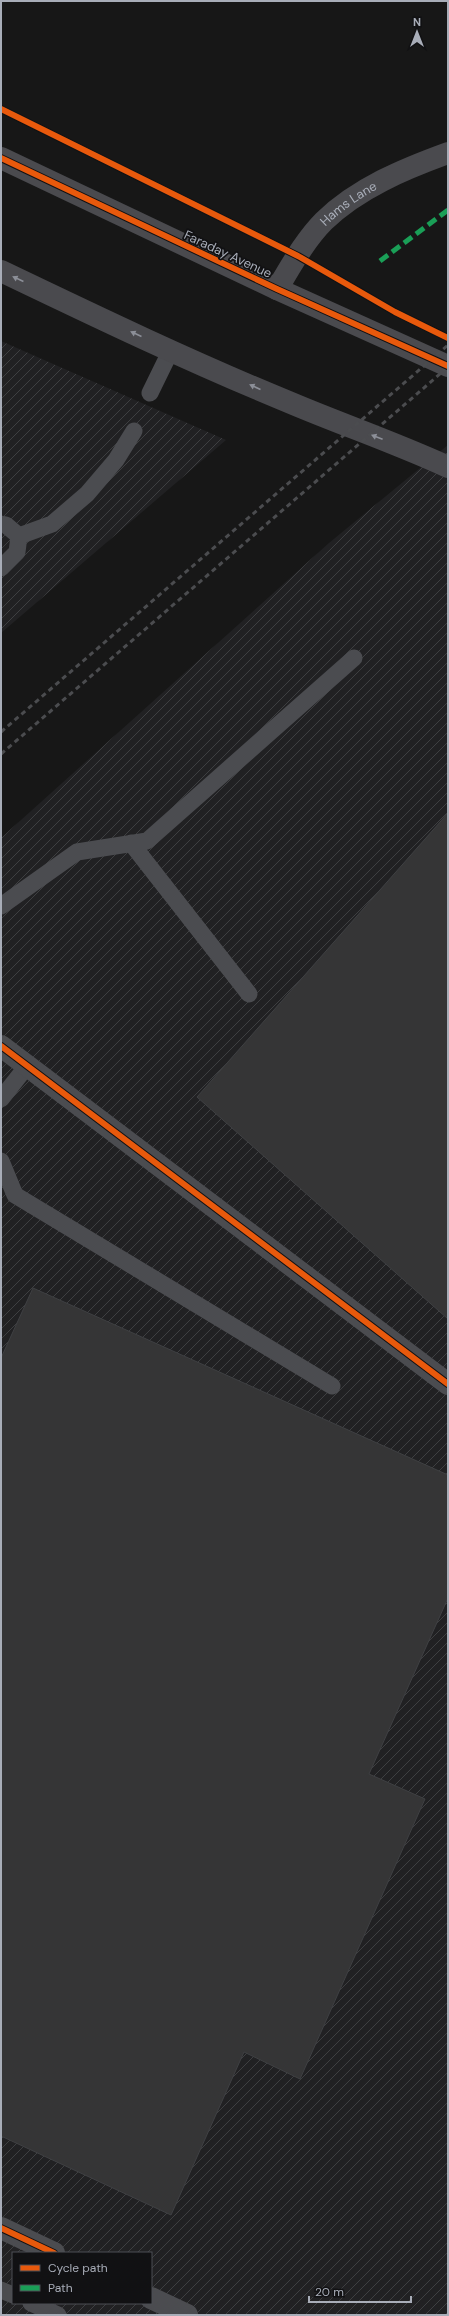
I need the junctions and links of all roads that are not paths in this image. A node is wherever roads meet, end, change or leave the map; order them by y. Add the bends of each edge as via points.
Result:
1 (448, 153) edge
2 (1, 158) edge
3 (1, 271) edge
4 (277, 289) junction
5 (171, 350) junction
6 (448, 366) edge
7 (150, 393) dead end
8 (134, 431) dead end
9 (448, 467) edge
10 (1, 524) edge
11 (19, 536) junction
12 (1, 568) edge
13 (354, 658) dead end
14 (131, 843) junction
15 (1, 906) edge
16 (249, 994) dead end
17 (1, 1046) edge
18 (27, 1066) junction
19 (1, 1099) edge
20 (1, 1161) edge
21 (448, 1384) edge
22 (332, 1386) dead end
23 (1, 2228) edge
24 (52, 2252) edge
25 (1, 2290) edge
26 (12, 2295) edge
27 (152, 2298) edge
28 (33, 2304) edge
29 (58, 2315) edge
30 (187, 2315) edge

1 - 4 street, Hams Lane via 403,169 356,196 323,222
2 - 4 street, Faraday Avenue
5 -> 3 street
4 - 6 street, Faraday Avenue
5 - 7 lane
9 -> 5 street via 414,451 290,403
8 - 11 lane via 116,460 86,494 52,524
10 - 11 lane
11 - 12 lane via 17,552
13 - 14 lane via 147,841
14 - 15 lane via 77,852
14 - 16 lane
17 - 18 street
18 - 19 lane
18 - 21 street
20 - 22 lane via 15,1195
23 - 24 street
25 - 26 lane
27 - 30 street
28 - 29 lane

